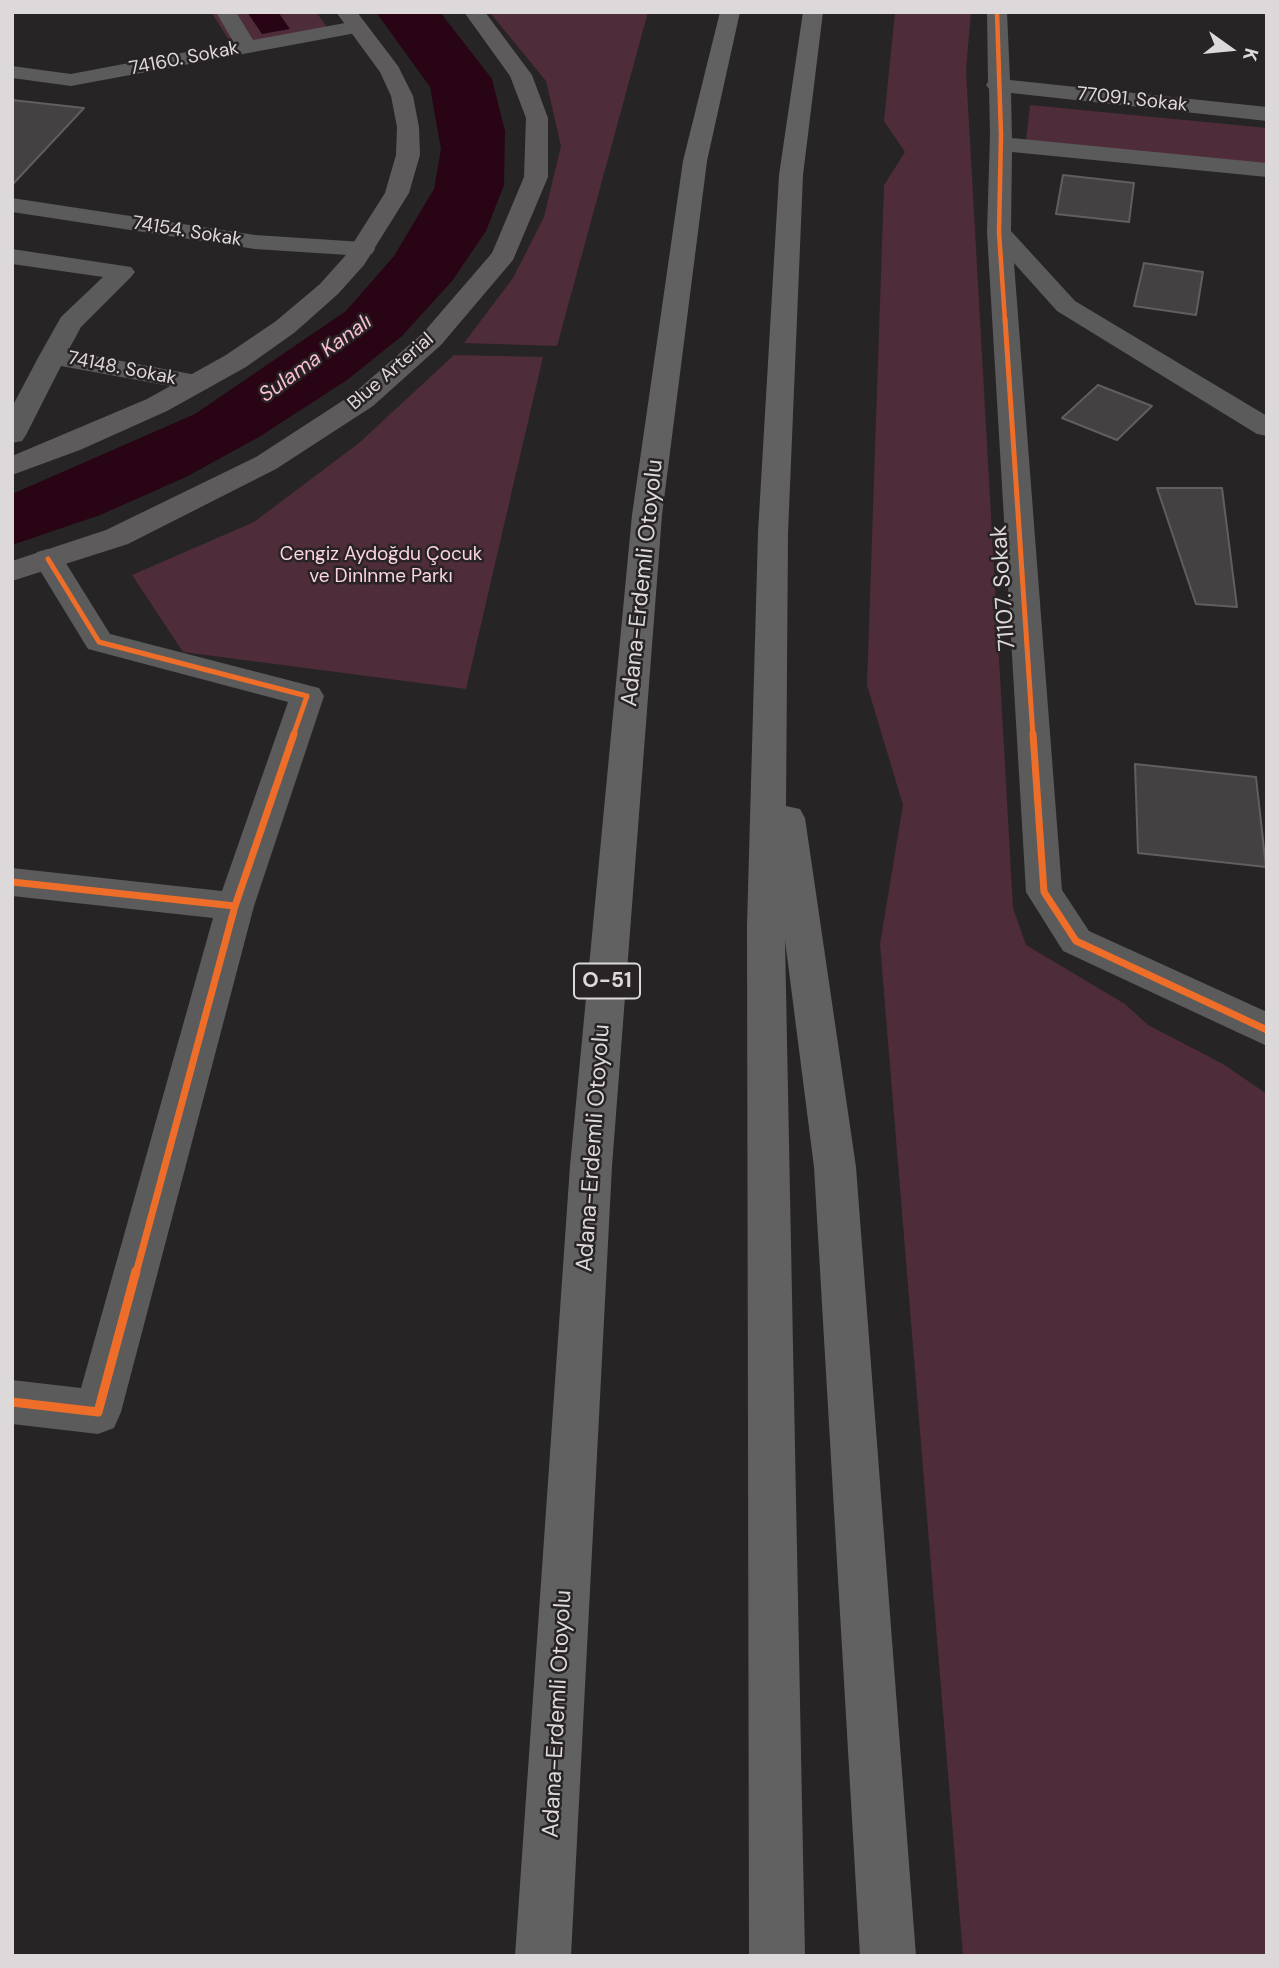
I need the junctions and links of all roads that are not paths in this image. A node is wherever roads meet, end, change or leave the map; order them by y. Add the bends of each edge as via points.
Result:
1 (226, 12) edge
2 (474, 12) edge
3 (730, 12) edge
4 (813, 12) edge
5 (997, 12) edge
6 (351, 19) edge
7 (703, 39) dead end
8 (247, 47) junction
9 (12, 72) edge
10 (998, 85) junction
11 (1267, 114) edge
12 (1000, 144) junction
13 (695, 162) junction
14 (1267, 170) edge
15 (12, 205) edge
16 (999, 232) junction
17 (362, 249) junction
18 (12, 256) edge
19 (52, 356) junction
20 (197, 383) junction
21 (1267, 428) edge
22 (12, 435) edge
23 (12, 467) edge
24 (48, 559) junction
25 (12, 571) edge
26 (770, 692) junction
27 (12, 882) edge
28 (235, 906) junction
29 (1267, 1030) edge
30 (12, 1402) edge
31 (543, 1956) edge
32 (777, 1956) edge
33 (888, 1956) edge

1 - 8 street
2 - 24 main road, Blue Arterial via 521,75 537,118 536,177 503,255 432,339 363,400 266,463 117,537
3 - 13 highway, Adana-Erdemli Otoyolu / O-51
4 - 26 highway via 790,189 776,452
5 - 10 street, 71107. Sokak
6 - 8 street, 74160. Sokak
6 - 17 main road via 390,71 402,96 408,127 408,155 397,193
7 - 13 highway
8 - 9 street, 74160. Sokak via 71,80
10 - 11 street, 77091. Sokak
10 - 12 street, 71107. Sokak
12 - 14 street
12 - 16 street, 71107. Sokak
13 - 31 highway, Adana-Erdemli Otoyolu / O-51 via 647,516 591,1166
15 - 17 street, 74154. Sokak via 255,242
16 - 21 street via 1066,306
16 - 29 street, 71107. Sokak via 1044,892 1076,941
17 - 20 main road via 329,289 285,327
18 - 19 street via 121,272 70,323
19 - 20 street, 74148. Sokak
19 - 22 street, 74148. Sokak
20 - 23 main road via 145,411
24 - 25 main road, Blue Arterial
24 - 28 street via 99,642 307,696
26 - 32 highway via 766,926
26 - 33 highway via 835,1167
27 - 28 street
28 - 30 street via 98,1412

